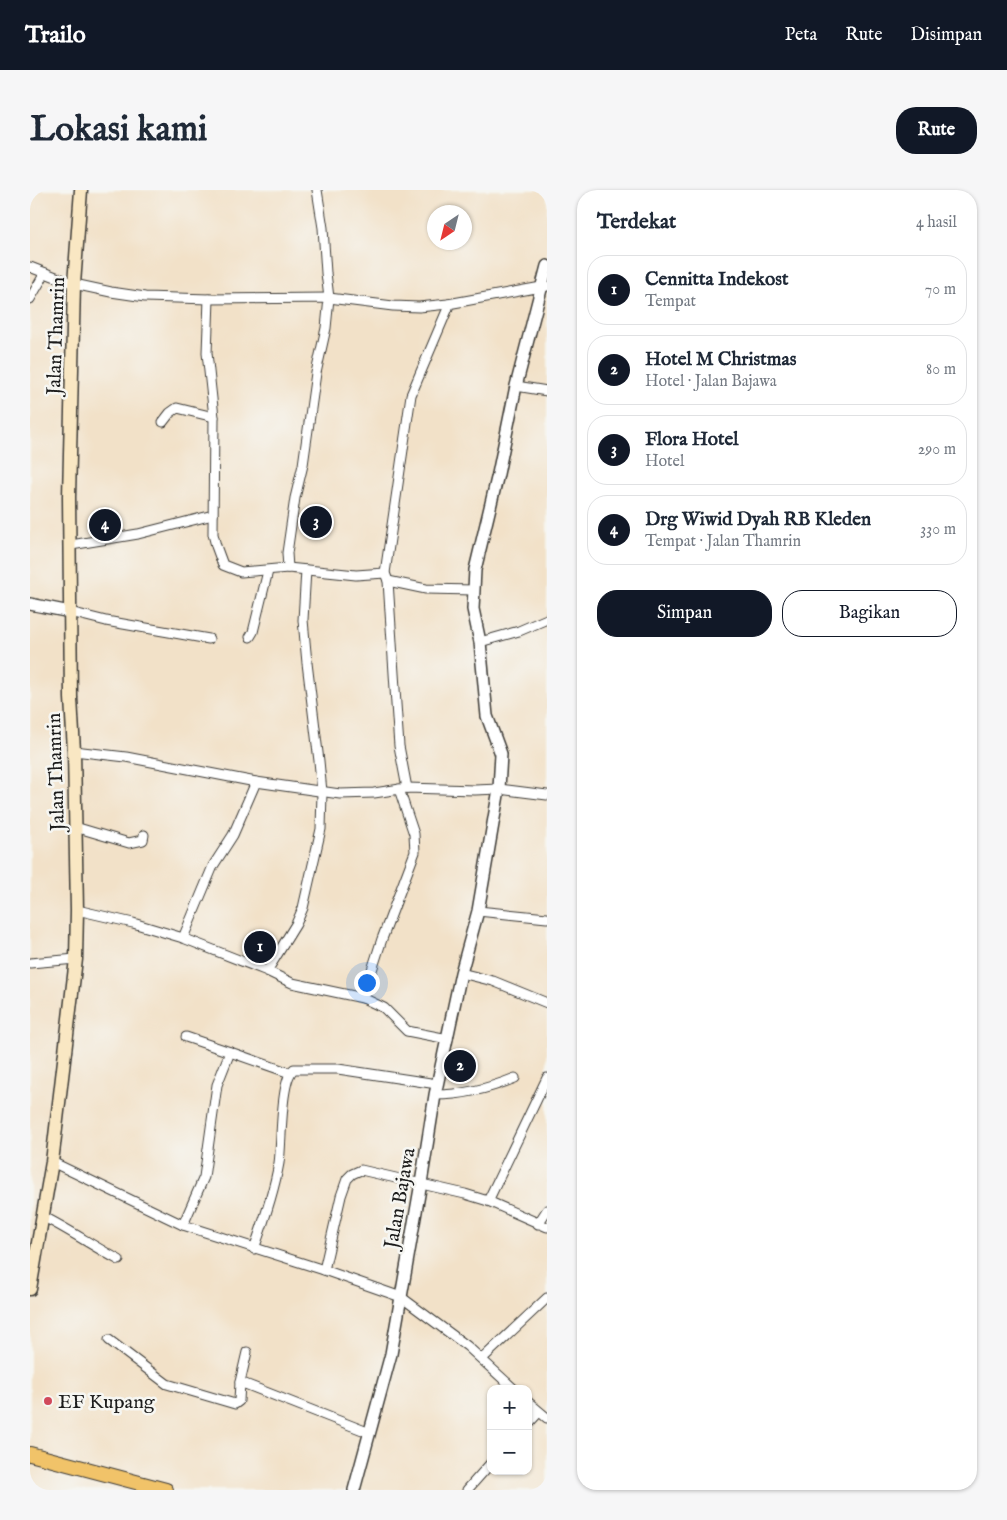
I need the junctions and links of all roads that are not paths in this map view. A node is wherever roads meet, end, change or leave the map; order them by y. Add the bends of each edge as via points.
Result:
1 (81, 190) edge
2 (317, 190) edge
3 (547, 266) edge
4 (30, 267) edge
5 (45, 273) junction
6 (74, 284) junction
7 (545, 287) edge
8 (329, 298) junction
9 (30, 299) edge
10 (209, 299) junction
11 (448, 304) junction
12 (516, 386) junction
13 (547, 391) edge
14 (214, 417) junction
15 (163, 422) dead end
16 (213, 515) junction
17 (71, 545) junction
18 (288, 568) junction
19 (306, 570) junction
20 (268, 571) junction
21 (387, 577) junction
22 (474, 590) junction
23 (30, 604) edge
24 (70, 612) junction
25 (547, 619) edge
26 (250, 638) dead end
27 (209, 639) dead end
28 (480, 642) junction
29 (74, 751) junction
30 (256, 782) junction
31 (403, 789) junction
32 (499, 789) junction
33 (322, 792) junction
34 (547, 795) edge
35 (75, 827) junction
36 (144, 835) dead end
37 (77, 910) junction
38 (478, 911) junction
39 (547, 918) edge
40 (183, 938) junction
41 (76, 959) junction
42 (30, 963) edge
43 (267, 971) junction
44 (461, 973) junction
45 (363, 998) junction
46 (547, 1003) edge
47 (186, 1038) dead end
48 (448, 1038) junction
49 (230, 1052) junction
50 (290, 1073) junction
51 (515, 1078) dead end
52 (547, 1078) edge
53 (436, 1090) junction
54 (52, 1162) junction
55 (421, 1183) junction
56 (488, 1201) junction
57 (547, 1210) edge
58 (42, 1216) junction
59 (183, 1225) junction
60 (543, 1225) edge
61 (254, 1249) junction
62 (119, 1260) dead end
63 (324, 1270) junction
64 (30, 1289) edge
65 (401, 1297) junction
66 (547, 1298) edge
67 (108, 1340) dead end
68 (247, 1352) dead end
69 (482, 1359) junction
70 (240, 1382) junction
71 (510, 1385) edge
72 (532, 1406) edge
73 (539, 1412) junction
74 (547, 1418) edge
75 (532, 1420) edge
76 (370, 1433) junction
77 (30, 1454) edge
78 (487, 1468) edge
79 (166, 1490) edge
80 (354, 1490) edge
81 (467, 1490) edge

1 - 6 main road, Jalan Thamrin
2 - 8 street
3 - 7 street, Jalan Bajawa
4 - 5 street
5 - 6 street
5 - 9 street
6 - 10 street via 145,297
6 - 17 main road, Jalan Thamrin
7 - 11 street
7 - 12 street, Jalan Bajawa
8 - 10 street
8 - 11 street via 393,306
8 - 18 street via 295,498 287,552
10 - 14 street via 207,353
11 - 21 street via 411,395
12 - 13 street
12 - 22 street, Jalan Bajawa via 475,570
14 - 15 street via 177,408
14 - 16 street
16 - 17 street via 138,534
16 - 20 street via 216,546 222,565 241,572
17 - 24 main road, Jalan Thamrin
18 - 19 street
18 - 20 street
19 - 21 street
19 - 33 street via 303,620
20 - 26 street
21 - 22 street via 403,586
21 - 31 street
22 - 28 street, Jalan Bajawa via 473,609
23 - 24 street
24 - 27 street
24 - 29 main road, Jalan Thamrin
25 - 28 street
28 - 32 street, Jalan Bajawa via 487,716 501,754
29 - 30 street via 126,757
29 - 35 main road, Jalan Thamrin
30 - 33 street
30 - 40 street via 233,835 213,866
31 - 32 street
31 - 33 street via 374,794
31 - 45 street via 415,852
32 - 34 street
32 - 38 street, Jalan Bajawa
33 - 43 street via 321,829 303,908
35 - 36 street via 129,843 140,842
35 - 37 main road, Jalan Thamrin
37 - 40 street
37 - 41 main road, Jalan Thamrin
38 - 39 street
38 - 44 street, Jalan Bajawa
40 - 43 street
41 - 42 street
41 - 54 main road, Jalan Thamrin
43 - 45 street via 292,983
44 - 46 street via 493,981
44 - 48 street, Jalan Bajawa
45 - 48 street via 384,1008 406,1030
47 - 49 street
48 - 53 street, Jalan Bajawa
49 - 50 street
49 - 59 street via 217,1085 204,1178
50 - 53 street via 294,1069 338,1069
50 - 61 street via 279,1163 269,1207
51 - 53 street via 467,1093
52 - 56 street
53 - 55 street, Jalan Bajawa
54 - 58 main road, Jalan Thamrin
54 - 59 street
55 - 56 street
55 - 63 street via 361,1170 352,1174 341,1196
55 - 65 street, Jalan Bajawa
56 - 60 street
57 - 60 street
58 - 62 street
58 - 64 main road, Jalan Thamrin
59 - 61 street
61 - 63 street
63 - 65 street
65 - 69 street
65 - 76 street, Jalan Bajawa
66 - 69 street
67 - 70 street via 167,1384 235,1404 239,1400
68 - 70 street
69 - 71 street
70 - 76 street
72 - 73 street
73 - 74 street
73 - 75 street
76 - 80 street, Jalan Bajawa
77 - 79 main road
78 - 81 street

